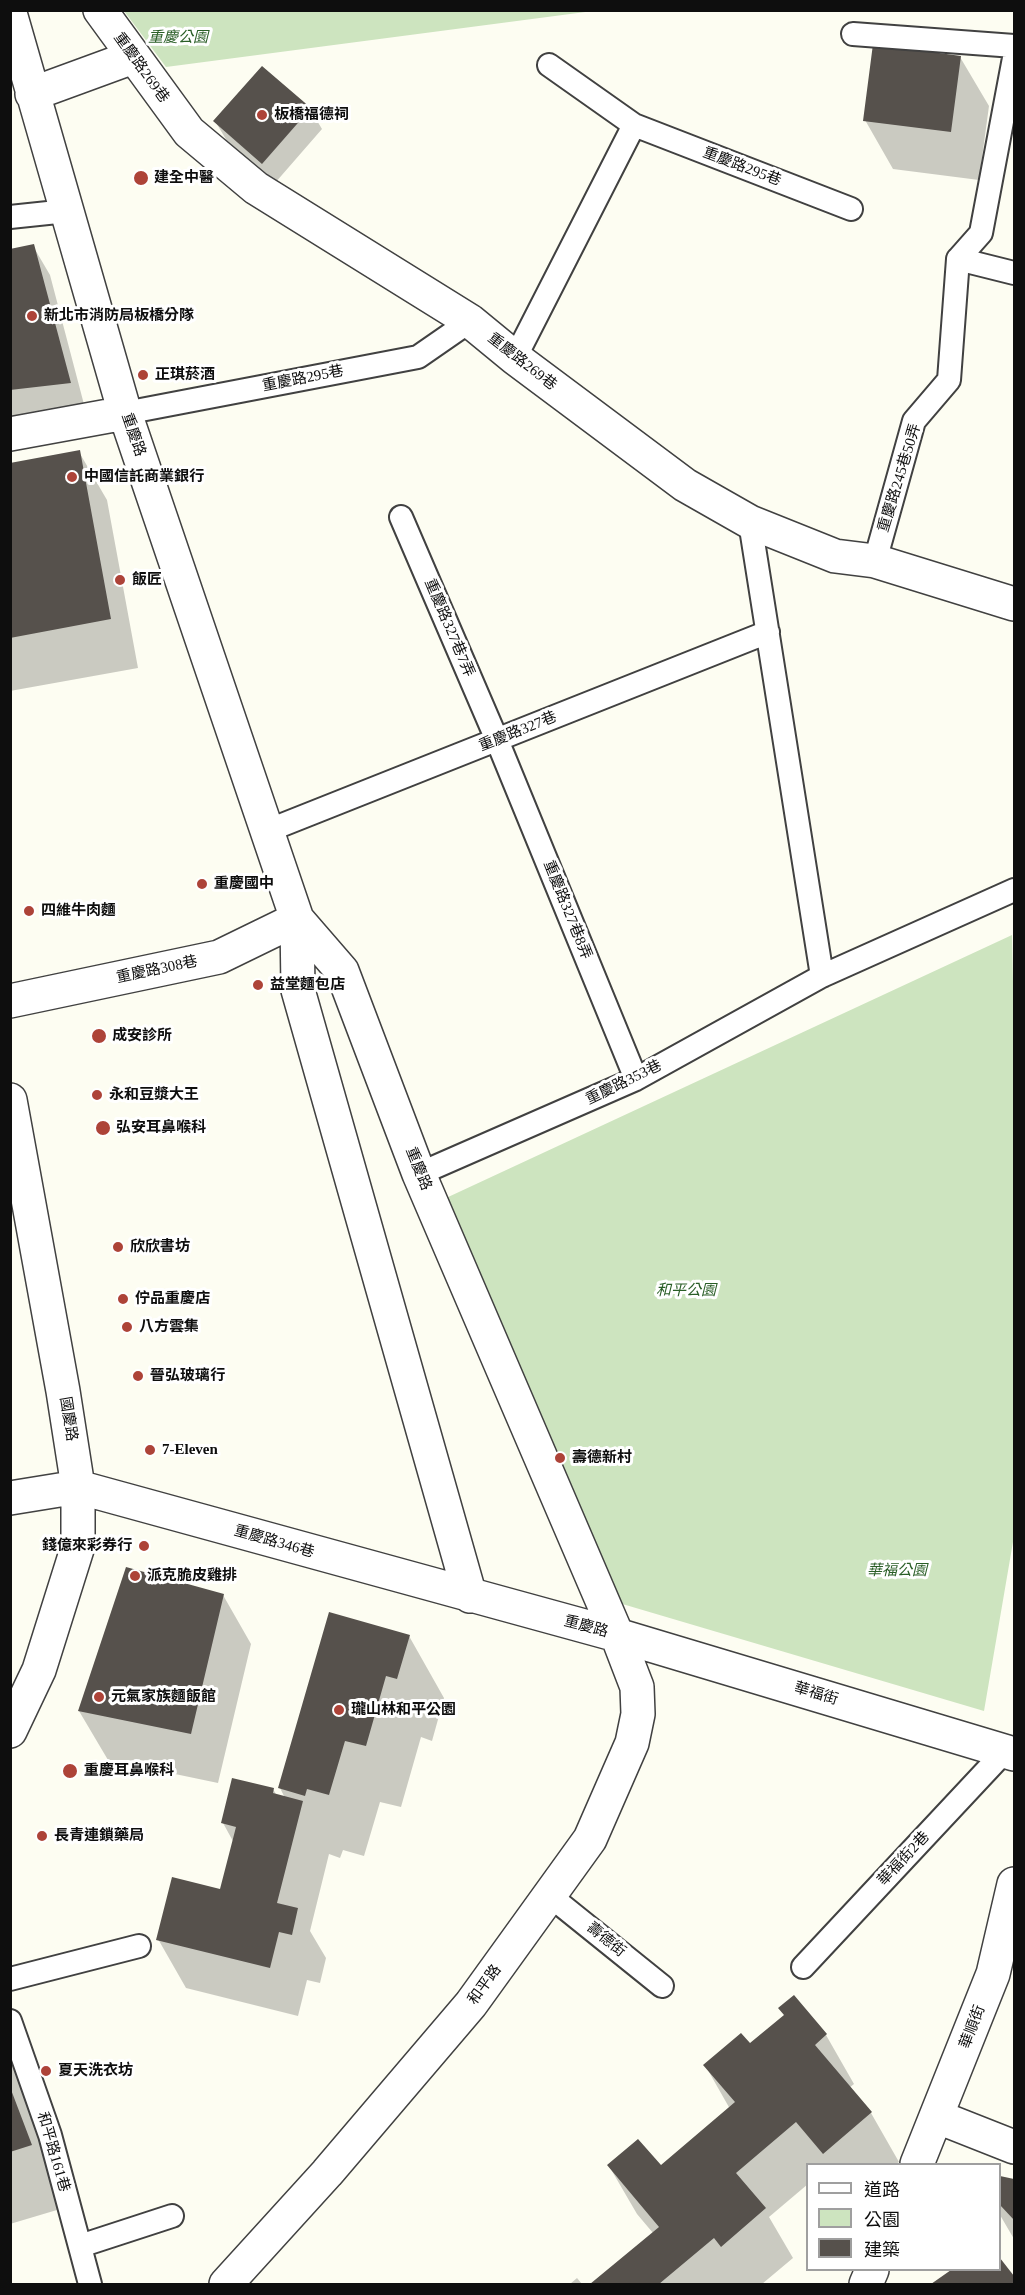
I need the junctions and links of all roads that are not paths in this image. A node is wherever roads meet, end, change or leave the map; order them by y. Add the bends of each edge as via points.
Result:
1 (100, 10) edge
2 (10, 13) edge
3 (853, 34) dead end
4 (1014, 46) edge
5 (143, 53) junction
6 (1014, 58) edge
7 (549, 65) dead end
8 (32, 94) junction
9 (633, 125) junction
10 (851, 208) dead end
11 (67, 211) junction
12 (10, 217) edge
13 (958, 259) junction
14 (1014, 273) edge
15 (470, 321) junction
16 (515, 358) junction
17 (125, 413) junction
18 (10, 434) edge
19 (401, 517) dead end
20 (750, 522) junction
21 (875, 561) junction
22 (1014, 604) edge
23 (768, 632) junction
24 (498, 740) junction
25 (267, 831) junction
26 (1014, 891) edge
27 (297, 919) junction
28 (822, 976) junction
29 (10, 1001) edge
30 (636, 1079) junction
31 (10, 1100) edge
32 (419, 1174) junction
33 (78, 1487) junction
34 (10, 1498) edge
35 (470, 1596) junction
36 (618, 1635) junction
37 (10, 1731) edge
38 (1010, 1752) edge
39 (1014, 1884) edge
40 (549, 1895) junction
41 (139, 1946) dead end
42 (803, 1967) dead end
43 (10, 1979) edge
44 (662, 1986) dead end
45 (10, 2021) edge
46 (938, 2117) junction
47 (1014, 2148) edge
48 (917, 2163) edge
49 (172, 2216) dead end
50 (80, 2246) junction
51 (90, 2284) edge
52 (226, 2284) edge

1 - 5 street, 重慶路269巷
2 - 8 street, 重慶路
3 - 4 lane
5 - 8 street
5 - 15 street, 重慶路269巷 via 189,132 256,188
6 - 13 lane via 981,233
7 - 9 lane, 重慶路295巷
8 - 11 street, 重慶路
9 - 10 lane, 重慶路295巷
9 - 16 lane
11 - 12 lane
11 - 17 street, 重慶路
13 - 14 lane
13 - 21 lane, 重慶路245巷50弄 via 949,380 914,422
15 - 16 street, 重慶路269巷
15 - 17 lane, 重慶路295巷 via 418,357
16 - 20 street, 重慶路269巷 via 686,485
17 - 18 street
17 - 25 street, 重慶路
19 - 24 lane, 重慶路327巷7弄
20 - 21 street, 重慶路269巷 via 835,556
20 - 23 lane
21 - 22 street, 重慶路269巷
23 - 24 lane, 重慶路327巷
23 - 28 lane
24 - 25 lane, 重慶路327巷
24 - 30 lane, 重慶路327巷8弄
25 - 27 street, 重慶路
26 - 28 lane, 重慶路353巷
27 - 29 street, 重慶路308巷 via 219,957
27 - 32 street, 重慶路 via 342,971
27 - 35 street, 重慶路 via 298,990
28 - 30 lane, 重慶路353巷
30 - 32 lane, 重慶路353巷
31 - 33 street, 國慶路
32 - 36 street, 重慶路
33 - 34 street
33 - 35 street, 重慶路346巷
33 - 37 street, 國慶路 via 78,1546 39,1670
35 - 36 street, 重慶路
36 - 38 street, 華福街
36 - 40 street, 和平路 via 637,1687 638,1714 632,1743 590,1839
38 - 42 lane, 華福街2巷
39 - 46 street, 華順街 via 993,1974
40 - 44 lane, 壽德街
40 - 52 street, 和平路 via 471,2004
41 - 43 lane
45 - 50 lane, 和平路161巷 via 50,2135
46 - 47 street
46 - 48 street, 華順街
49 - 50 lane
50 - 51 lane, 和平路161巷

